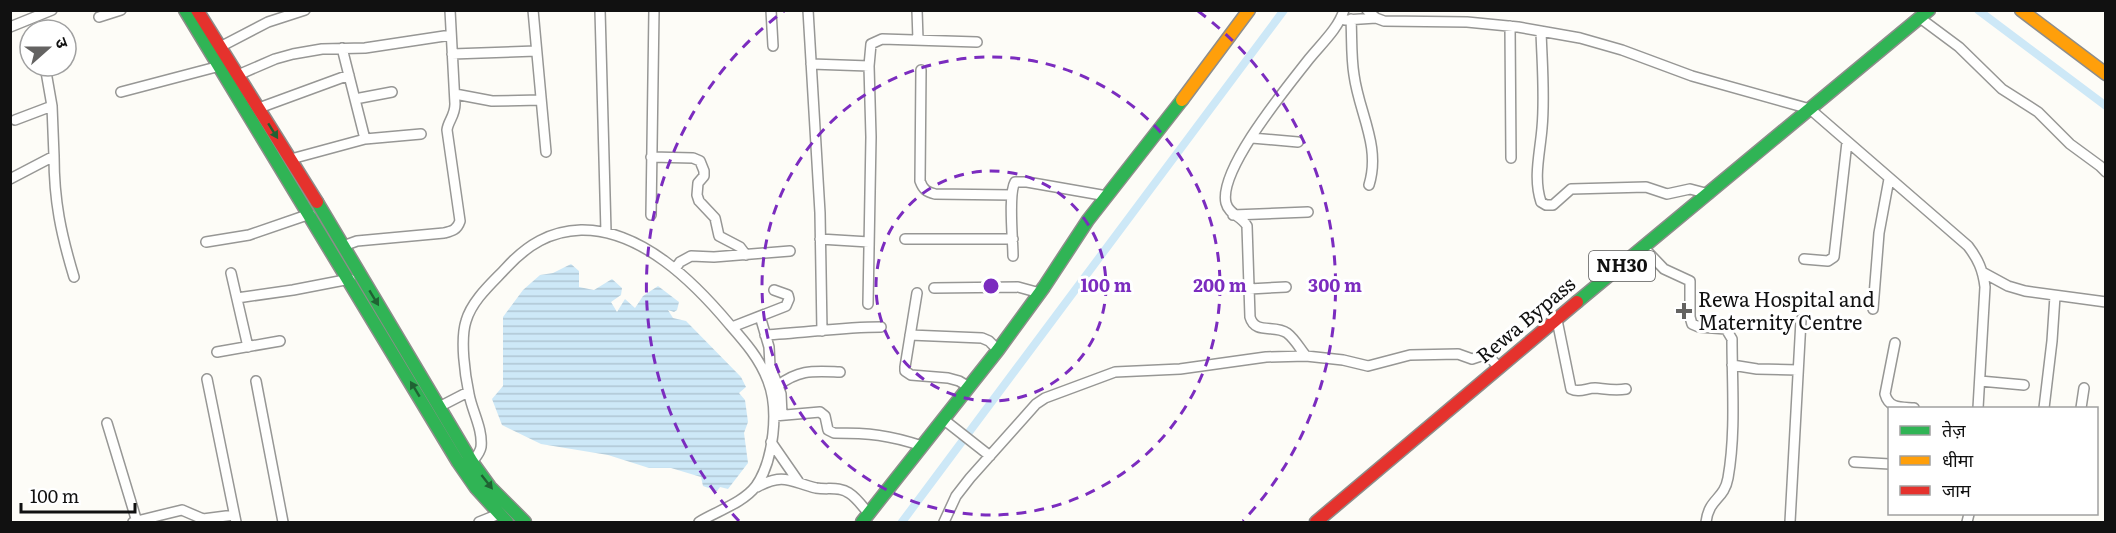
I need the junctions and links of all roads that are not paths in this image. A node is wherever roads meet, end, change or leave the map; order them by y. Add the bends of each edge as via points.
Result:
1 (121, 10) edge
2 (184, 10) edge
3 (197, 10) edge
4 (304, 10) edge
5 (450, 10) edge
6 (533, 10) edge
7 (600, 10) edge
8 (654, 10) edge
9 (771, 10) edge
10 (808, 10) edge
11 (917, 10) edge
12 (1249, 10) edge
13 (1366, 10) edge
14 (1413, 10) edge
15 (2021, 10) edge
16 (1924, 14) edge
17 (1342, 15) edge
18 (99, 17) dead end
19 (1376, 18) junction
20 (1351, 20) junction
21 (1413, 21) junction
22 (1510, 26) junction
23 (1541, 31) junction
24 (451, 35) junction
25 (918, 40) junction
26 (977, 42) dead end
27 (220, 46) junction
28 (773, 46) dead end
29 (342, 48) junction
30 (536, 51) junction
31 (453, 54) junction
32 (811, 64) junction
33 (220, 66) junction
34 (869, 66) junction
35 (921, 70) dead end
36 (2106, 74) edge
37 (349, 75) junction
38 (47, 78) edge
39 (237, 79) junction
40 (121, 92) dead end
41 (392, 92) dead end
42 (455, 94) junction
43 (356, 99) junction
44 (541, 100) junction
45 (52, 106) junction
46 (259, 108) junction
47 (1810, 109) junction
48 (15, 120) dead end
49 (421, 134) dead end
50 (1252, 138) junction
51 (365, 139) junction
52 (1298, 142) dead end
53 (1847, 142) junction
54 (546, 152) dead end
55 (54, 156) junction
56 (651, 157) junction
57 (1512, 158) dead end
58 (291, 159) junction
59 (2106, 172) edge
60 (10, 178) edge
61 (1889, 178) junction
62 (1369, 184) dead end
63 (1709, 194) junction
64 (1012, 195) junction
65 (1107, 196) junction
66 (1308, 212) dead end
67 (310, 214) junction
68 (1233, 214) junction
69 (651, 215) dead end
70 (606, 232) junction
71 (820, 239) junction
72 (905, 239) dead end
73 (1013, 239) junction
74 (206, 242) dead end
75 (869, 242) junction
76 (343, 246) junction
77 (1644, 248) junction
78 (790, 250) dead end
79 (746, 255) junction
80 (1013, 256) dead end
81 (1804, 259) dead end
82 (675, 269) junction
83 (231, 273) dead end
84 (1984, 273) junction
85 (74, 277) dead end
86 (354, 280) junction
87 (1286, 287) dead end
88 (934, 288) dead end
89 (1249, 289) junction
90 (774, 290) dead end
91 (916, 293) dead end
92 (1040, 293) junction
93 (2055, 296) junction
94 (237, 298) junction
95 (2106, 302) edge
96 (868, 304) dead end
97 (1872, 309) dead end
98 (760, 316) junction
99 (1801, 320) dead end
100 (1557, 321) junction
101 (732, 327) junction
102 (881, 327) dead end
103 (822, 331) junction
104 (765, 335) junction
105 (910, 335) junction
106 (280, 341) dead end
107 (1895, 343) dead end
108 (248, 347) junction
109 (998, 350) junction
110 (217, 352) dead end
111 (1306, 357) junction
112 (1732, 365) junction
113 (1499, 367) junction
114 (1798, 370) junction
115 (840, 372) dead end
116 (207, 379) dead end
117 (256, 381) dead end
118 (1980, 381) junction
119 (777, 386) junction
120 (2024, 386) dead end
121 (969, 387) junction
122 (2084, 388) dead end
123 (1626, 389) dead end
124 (468, 392) junction
125 (434, 405) junction
126 (1904, 407) edge
127 (1978, 407) edge
128 (2044, 407) edge
129 (2081, 407) edge
130 (778, 416) junction
131 (946, 421) junction
132 (107, 423) dead end
133 (771, 442) junction
134 (922, 446) junction
135 (986, 453) junction
136 (472, 462) junction
137 (1854, 462) dead end
138 (1888, 464) edge
139 (798, 481) junction
140 (755, 488) junction
141 (503, 518) edge
142 (865, 518) edge
143 (235, 519) edge
144 (135, 522) edge
145 (283, 522) edge
146 (479, 522) edge
147 (525, 522) edge
148 (699, 522) edge
149 (944, 522) edge
150 (1316, 522) edge
151 (1706, 522) edge
152 (1791, 522) edge

1 - 18 street
2 - 33 main road
3 - 27 main road
4 - 27 street via 268,22
5 - 24 street
6 - 30 street
7 - 70 street
8 - 56 street
9 - 28 street
10 - 32 street
11 - 25 street
12 - 65 main road
13 - 19 street
14 - 21 street
15 - 36 main road
16 - 47 main road, Rewa Bypass / NH30
16 - 59 street via 2002,89 2038,112
17 - 20 street
17 - 50 street
19 - 20 street
19 - 21 street
20 - 62 street via 1354,75 1374,163
21 - 22 street
22 - 23 street
22 - 57 street
23 - 47 street via 1622,50 1692,76
23 - 63 street via 1538,179 1543,204 1555,204 1571,189 1646,187 1667,194 1690,189
24 - 29 street
24 - 31 street
25 - 26 street
25 - 34 street via 876,40 871,44
27 - 39 main road
29 - 37 street
29 - 39 street via 293,54
30 - 31 street
30 - 44 street
31 - 42 street
32 - 34 street
32 - 71 street
33 - 39 main road
33 - 40 street
34 - 75 street
35 - 64 street via 923,188 935,194
37 - 43 street
37 - 46 street
38 - 45 street
39 - 46 main road
39 - 67 main road
41 - 43 street
42 - 44 street via 492,101
42 - 76 street via 454,115 447,130 458,227 444,233 357,241
43 - 51 street
44 - 54 street
45 - 48 street
45 - 55 street
46 -> 58 main road
47 - 53 street
47 - 63 main road, Rewa Bypass / NH30
49 - 51 street
50 - 52 street
50 - 68 street via 1228,180 1226,202
51 - 58 street
53 - 61 street
53 - 81 street via 1834,257 1828,261
55 - 60 street
55 - 85 street via 57,216
56 - 69 street
56 - 79 street via 700,161 704,176 696,189 699,201 715,218 719,236 740,247
58 - 76 main road
61 - 84 street via 1968,246
61 - 97 street
63 - 77 main road, Rewa Bypass / NH30
64 - 65 street via 1013,184 1019,181
64 - 73 street
65 - 92 main road
66 - 68 street
67 - 74 street via 249,235
67 - 86 main road
68 - 89 street via 1247,226
70 - 82 street
70 - 124 street via 552,234 531,244 486,290 465,323
71 - 75 street
71 - 103 street
72 - 73 street
73 - 80 street
75 - 96 street
76 - 86 main road
77 - 100 main road, Rewa Bypass / NH30
77 - 112 street via 1664,269 1690,281 1692,324 1729,331
78 - 79 street
79 - 82 street via 691,256
82 - 101 street
83 - 94 street
84 - 93 street via 2008,286
84 - 118 street
86 - 94 street
86 - 125 main road
87 - 89 street
88 - 92 street via 1018,286
89 - 111 street via 1253,325 1288,333
90 - 98 street via 788,295 789,303
91 - 105 street
92 - 109 main road
93 - 95 street
93 - 128 street
94 - 108 street
98 - 101 street
98 - 104 street
99 - 114 street
100 - 113 main road, Rewa Bypass / NH30
100 - 123 street via 1571,389
101 - 130 street via 761,366
102 - 103 street
103 - 104 street
104 - 119 street
105 - 109 street via 982,338
105 - 121 street via 907,373 953,379
106 - 108 street
107 - 126 street via 1885,393 1890,404
108 - 110 street
109 - 121 main road
111 - 113 street via 1368,366 1410,355 1458,354 1473,359 1484,355
111 - 135 street via 1266,357 1108,374 1041,401
112 - 114 street
112 - 151 street via 1728,478 1725,491 1710,506
113 - 150 main road, Rewa Bypass / NH30
114 - 152 street
115 - 119 street via 805,371
116 - 143 street
117 - 145 street
118 - 120 street
118 - 127 street
119 - 130 street via 781,394
121 - 131 main road
122 - 129 street
124 - 125 street
124 - 136 street via 481,436 479,454
125 - 136 main road
125 - 141 main road via 458,462
130 - 133 street
130 - 134 street via 820,412 831,432 887,435
131 - 134 main road
131 - 135 street
132 - 144 street
133 - 139 street
133 - 140 street via 767,464
134 - 142 main road
135 - 149 street
136 -> 147 main road via 490,487
137 - 138 street
139 - 140 street via 777,479
139 - 142 street via 848,492
140 - 148 street
141 - 146 street
143 - 144 street via 203,519 182,510

